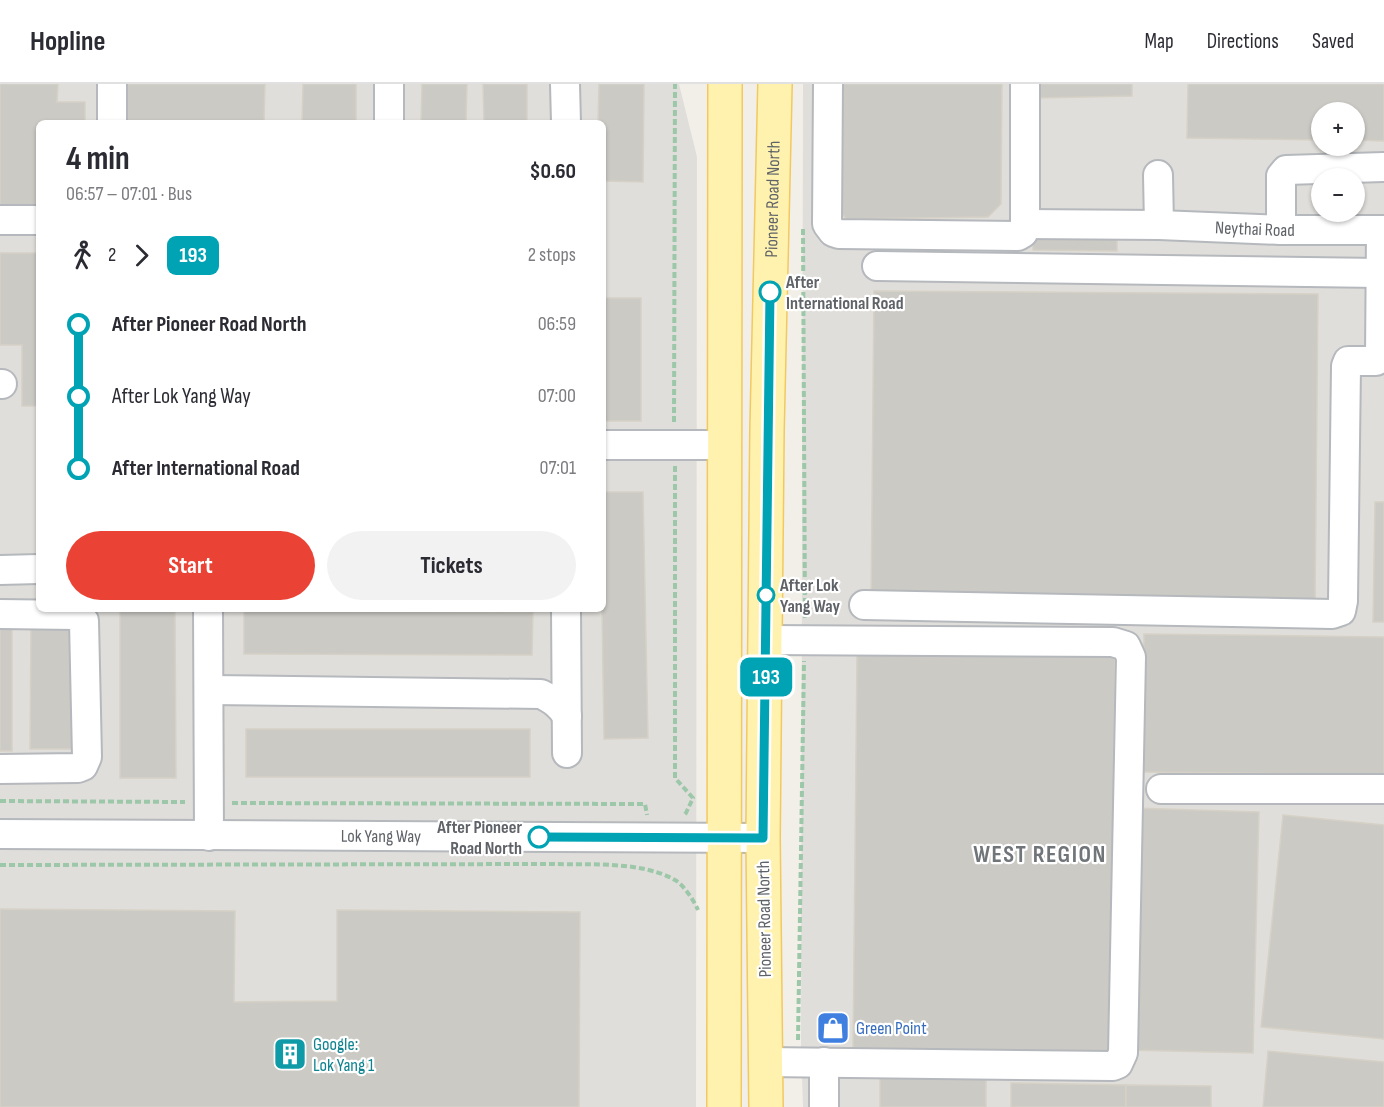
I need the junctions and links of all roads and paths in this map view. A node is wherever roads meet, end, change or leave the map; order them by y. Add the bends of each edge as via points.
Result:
1 (112, 84) edge
2 (389, 84) edge
3 (566, 84) edge
4 (675, 84) edge
5 (725, 84) edge
6 (775, 84) edge
7 (828, 84) edge
8 (1025, 84) edge
9 (111, 120) edge
10 (389, 120) edge
11 (566, 120) edge
12 (1384, 167) edge
13 (1158, 175) dead end
14 (0, 220) edge
15 (36, 220) edge
16 (1025, 224) junction
17 (1160, 225) junction
18 (803, 228) dead end
19 (1281, 230) junction
20 (1382, 230) edge
21 (877, 266) dead end
22 (1380, 273) junction
23 (606, 445) edge
24 (675, 445) junction
25 (726, 445) junction
26 (36, 569) edge
27 (0, 570) edge
28 (864, 606) dead end
29 (208, 612) edge
30 (566, 612) edge
31 (0, 614) edge
32 (766, 640) junction
33 (805, 641) junction
34 (567, 665) junction
35 (209, 690) junction
36 (541, 694) junction
37 (567, 717) junction
38 (567, 753) dead end
39 (0, 769) edge
40 (1161, 789) dead end
41 (1384, 789) edge
42 (0, 801) edge
43 (209, 803) junction
44 (682, 816) dead end
45 (648, 818) dead end
46 (0, 834) edge
47 (209, 836) junction
48 (724, 838) junction
49 (763, 838) junction
50 (0, 865) edge
51 (700, 915) dead end
52 (765, 1062) junction
53 (811, 1062) junction
54 (724, 1107) edge
55 (766, 1107) edge
56 (824, 1107) edge

1 - 9 street
2 - 10 street
3 - 11 street
4 - 24 path
5 - 25 main road
6 - 32 main road, Pioneer Road North
7 - 16 street via 827,224 833,232 1018,236
8 - 16 street
12 - 19 street via 1286,170 1281,176
13 - 17 street
14 - 15 street
16 - 17 street, Neythai Road
17 - 19 street, Neythai Road
18 - 33 path
19 - 20 street, Neythai Road
20 - 22 street
21 - 22 street
22 - 28 street via 1379,359 1347,363 1341,611 1332,614
23 - 24 street
24 - 25 street
24 - 44 path via 675,778 693,798
25 - 48 main road
26 - 27 street
29 - 35 street
30 - 34 street
31 - 39 street via 76,615 84,621 87,757 78,768
32 - 33 street
32 - 49 main road, Pioneer Road North
33 - 53 path via 798,1009
33 - 53 street via 1113,642 1126,646 1131,657 1123,1053 1118,1064
34 - 36 street
34 - 37 street
35 - 36 street
35 - 43 street
36 - 37 street via 561,706
37 - 38 street
40 - 41 street
42 - 43 path
43 - 45 path via 645,804
43 - 47 street
46 - 47 street, Lok Yang Way
47 - 48 street, Lok Yang Way
48 - 49 street, Lok Yang Way
48 - 54 main road
49 - 52 main road, Pioneer Road North
50 - 51 path via 634,867 677,881
52 - 53 street
52 - 55 main road, Pioneer Road North
53 - 56 street

